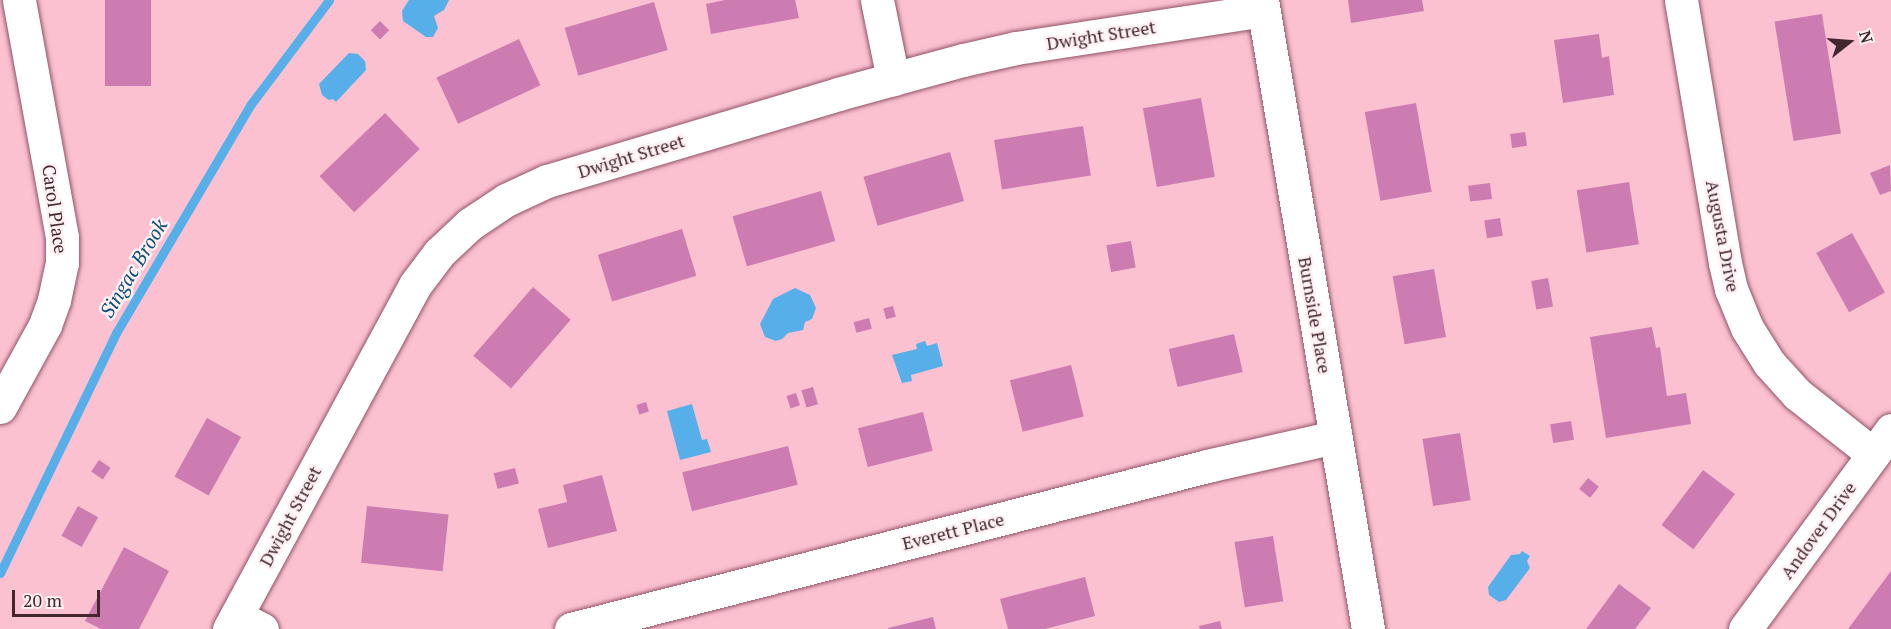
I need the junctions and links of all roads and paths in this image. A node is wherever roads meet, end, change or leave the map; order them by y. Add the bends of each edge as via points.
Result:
1 (19, 0) edge
2 (877, 0) edge
3 (1681, 0) edge
4 (1262, 5) edge
5 (893, 79) junction
6 (0, 407) edge
7 (1335, 437) junction
8 (1882, 442) edge
9 (243, 625) edge
10 (571, 629) edge
11 (1368, 629) edge
12 (1745, 629) edge

1 - 6 street, Carol Place via 62,237 62,262 45,325
2 - 5 street
3 - 8 street, Augusta Drive via 1725,263 1746,328 1769,363 1797,394
4 - 5 street, Dwight Street via 1016,48
4 - 7 street, Burnside Place
5 - 9 street, Dwight Street via 547,181 506,200 470,224 439,253 415,285
7 - 10 street, Everett Place via 1207,466
7 - 11 street, Burnside Place
8 - 12 street, Andover Drive

